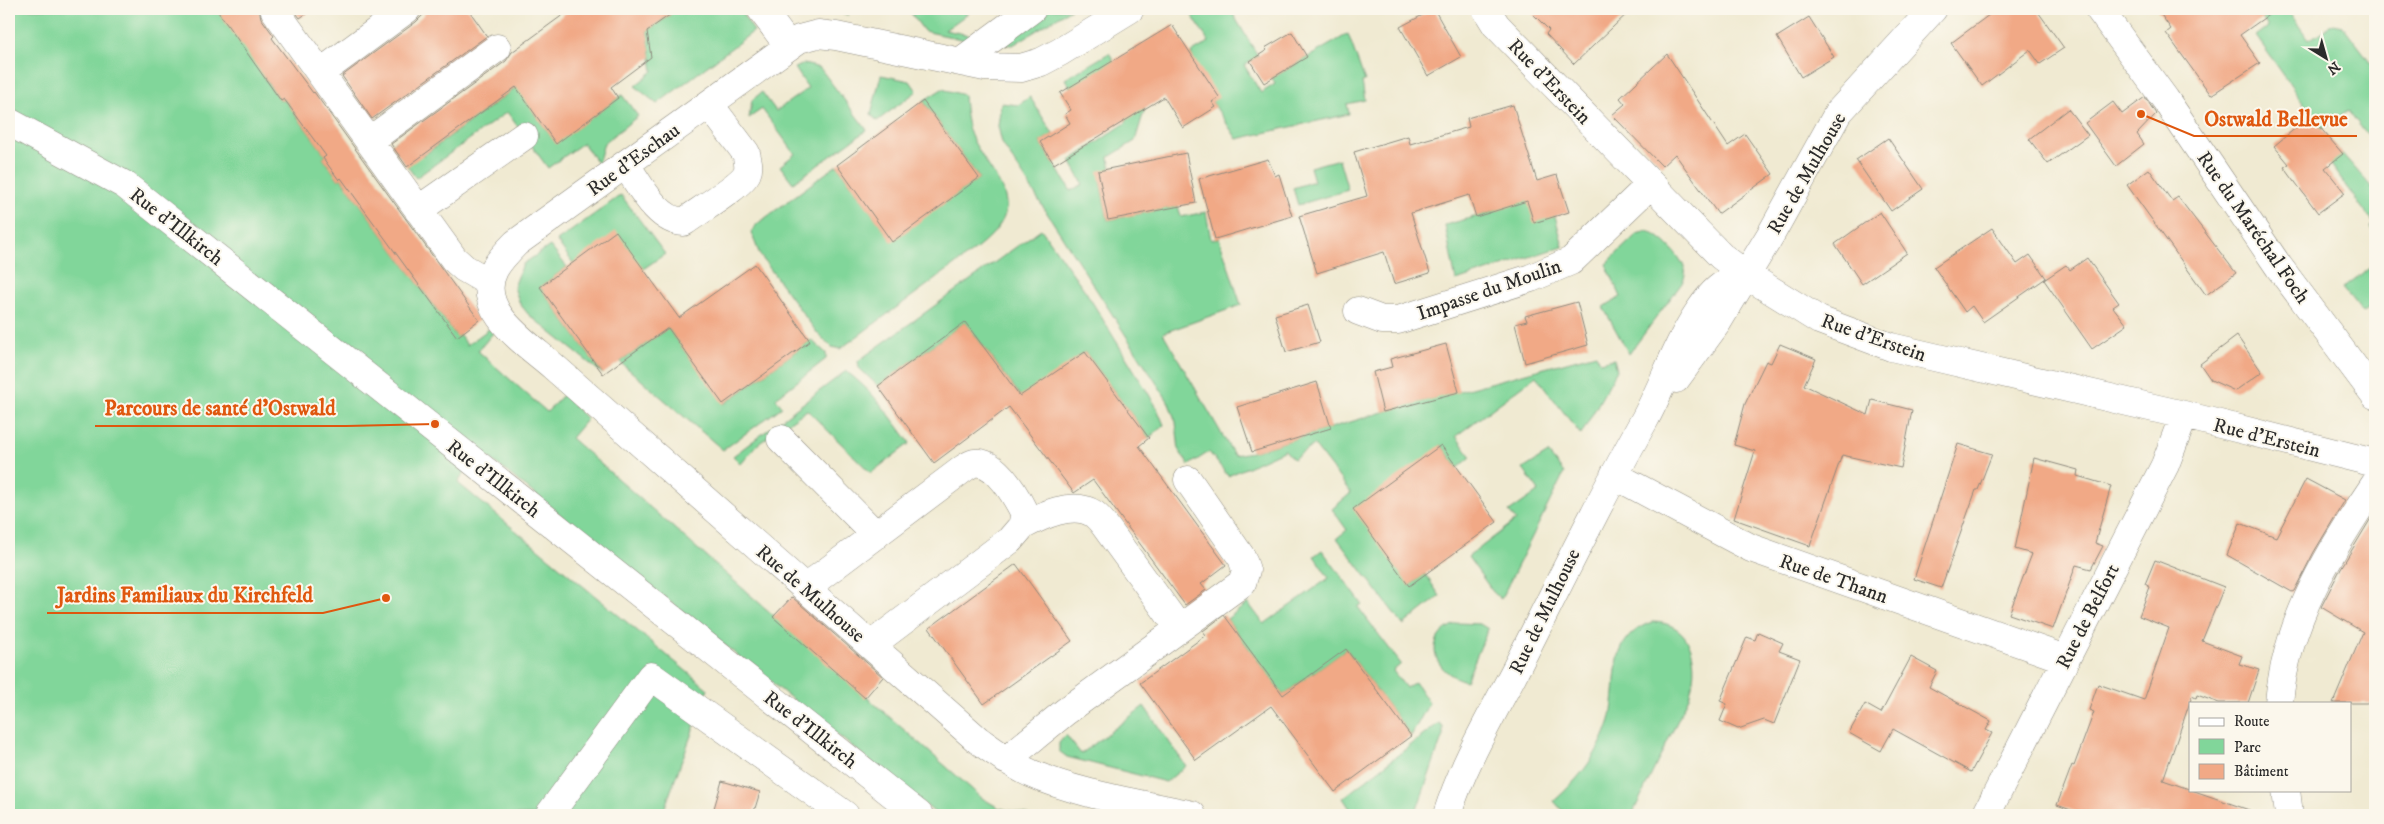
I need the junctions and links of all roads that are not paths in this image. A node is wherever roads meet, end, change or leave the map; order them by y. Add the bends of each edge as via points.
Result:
1 (274, 9) edge
2 (406, 9) edge
3 (761, 9) edge
4 (1032, 9) edge
5 (1486, 9) edge
6 (1933, 9) edge
7 (2099, 9) edge
8 (1123, 11) edge
9 (788, 45) junction
10 (497, 48) dead end
11 (960, 62) junction
12 (320, 74) junction
13 (708, 104) junction
14 (9, 122) edge
15 (524, 136) dead end
16 (369, 141) junction
17 (626, 165) junction
18 (1650, 184) junction
19 (418, 210) junction
20 (1744, 274) junction
21 (490, 284) junction
22 (1358, 311) dead end
23 (2375, 395) edge
24 (2184, 416) junction
25 (781, 438) dead end
26 (2375, 463) edge
27 (1614, 474) junction
28 (1188, 480) dead end
29 (2375, 484) edge
30 (1022, 526) junction
31 (876, 534) junction
32 (805, 588) junction
33 (1179, 628) junction
34 (871, 645) junction
35 (2065, 659) junction
36 (2280, 702) edge
37 (1006, 760) junction
38 (2286, 792) edge
39 (549, 815) edge
40 (845, 815) edge
41 (919, 815) edge
42 (1192, 815) edge
43 (1447, 815) edge
44 (1986, 815) edge
45 (2289, 815) edge

1 - 12 street
2 - 12 street
3 - 9 street
4 - 11 street
5 - 18 street, Rue d'Erstein via 1496,25
6 - 20 street, Rue de Mulhouse via 1838,113 1771,234
7 - 23 street, Rue du Maréchal Foch via 2262,242
8 - 11 street, Rue d'Eschau via 1041,62 1021,68 985,68
9 - 11 street, Rue d'Eschau via 818,34
9 - 13 street, Rue d'Eschau
10 - 16 street
12 - 16 street
13 - 17 street, Rue d'Eschau
13 - 17 street via 746,153 747,173 738,183 684,222 676,221 655,205
14 - 41 street, Rue d'Illkirch via 125,185
15 - 19 street
16 - 19 street
17 - 21 street, Rue d'Eschau via 516,243 493,272
18 - 20 street, Rue d'Erstein via 1704,240
18 - 22 street, Impasse du Moulin via 1584,250 1557,268 1398,320 1382,320
19 - 21 street via 454,259
20 - 24 street, Rue d'Erstein via 1819,320 1891,347
20 - 27 street, Rue de Mulhouse via 1702,344 1649,411
21 - 32 street, Rue de Mulhouse via 488,295 502,320
24 - 26 street, Rue d'Erstein
24 - 35 street, Rue de Belfort via 2165,465
25 - 31 street
27 - 35 street, Rue de Thann via 1751,548
27 - 43 street, Rue de Mulhouse via 1474,745
28 - 33 street via 1242,558 1246,570 1242,583 1233,591
29 - 36 street via 2312,588 2286,661
30 - 31 street via 1025,514 1006,483 995,470 974,463
30 - 33 street via 1048,513 1081,510 1094,514
30 - 34 street via 1010,540
31 - 32 street
32 - 34 street, Rue de Mulhouse
33 - 37 street
34 - 37 street, Rue de Mulhouse via 978,740
35 - 44 street, Rue de Belfort
37 - 42 street, Rue de Mulhouse via 1057,782
38 - 45 street
39 - 40 street via 651,676

